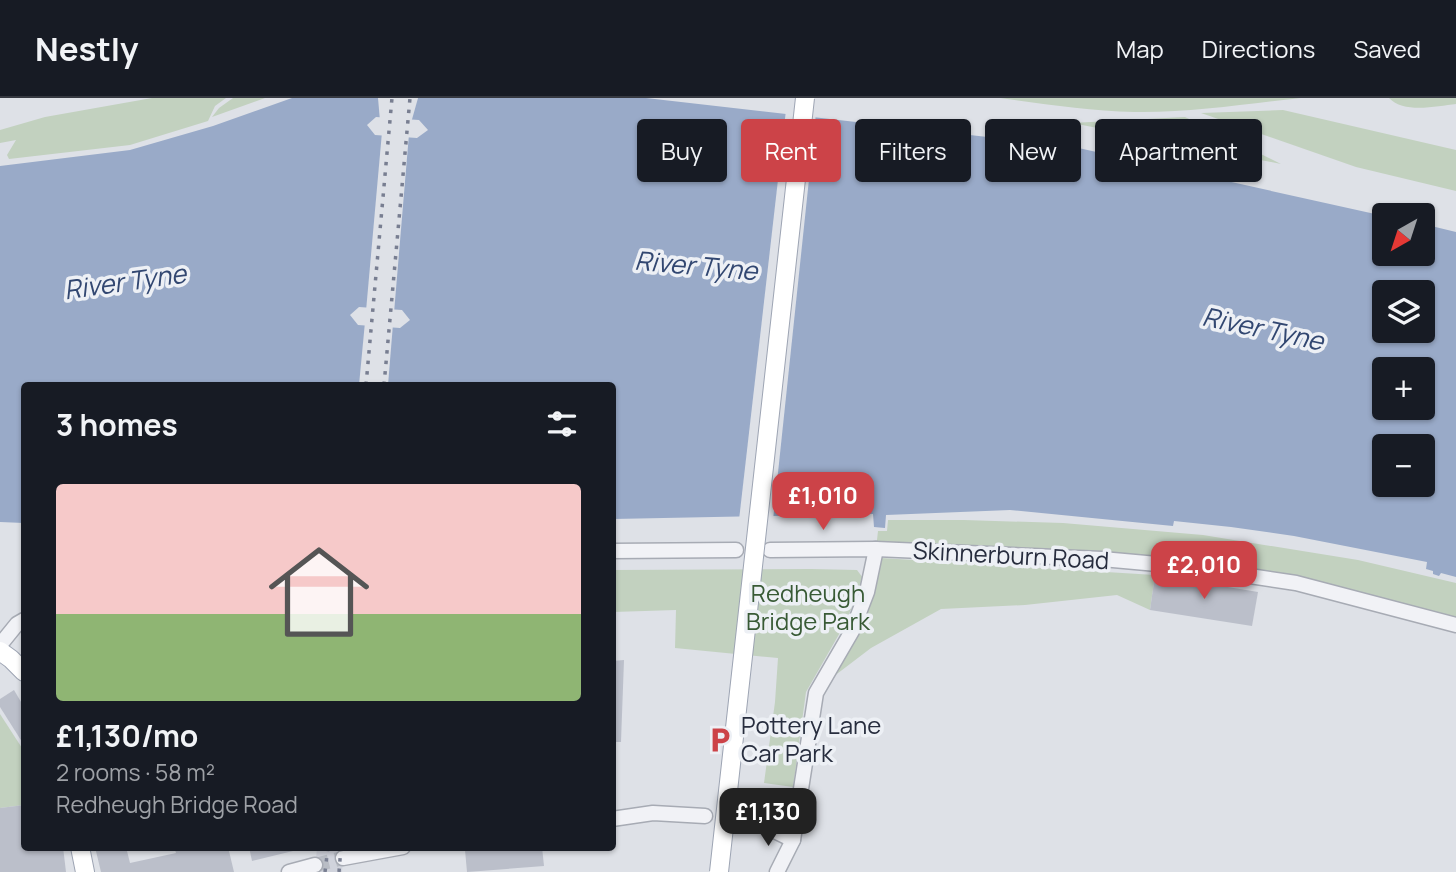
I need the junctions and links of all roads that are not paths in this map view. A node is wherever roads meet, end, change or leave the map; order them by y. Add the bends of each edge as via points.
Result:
1 (805, 98) edge
2 (876, 549) junction
3 (736, 550) dead end
4 (770, 550) dead end
5 (616, 551) edge
6 (21, 622) edge
7 (1456, 625) edge
8 (0, 645) edge
9 (0, 651) edge
10 (21, 669) edge
11 (705, 817) dead end
12 (616, 818) edge
13 (738, 820) dead end
14 (793, 840) junction
15 (81, 851) edge
16 (371, 851) edge
17 (347, 854) tunnel mouth
18 (315, 865) dead end
19 (85, 872) edge
20 (289, 872) edge
21 (719, 872) edge
22 (777, 872) edge

1 - 21 main road, bridge
2 - 4 street, Skinnerburn Road
2 - 7 street, Skinnerburn Road via 1190,567 1296,583
2 - 14 street via 852,631 816,693
3 - 5 street
6 - 8 street
9 - 10 main road
11 - 12 street via 653,813
13 - 14 street via 756,822
14 - 22 street
15 - 19 main road
16 - 17 street
18 - 20 street

